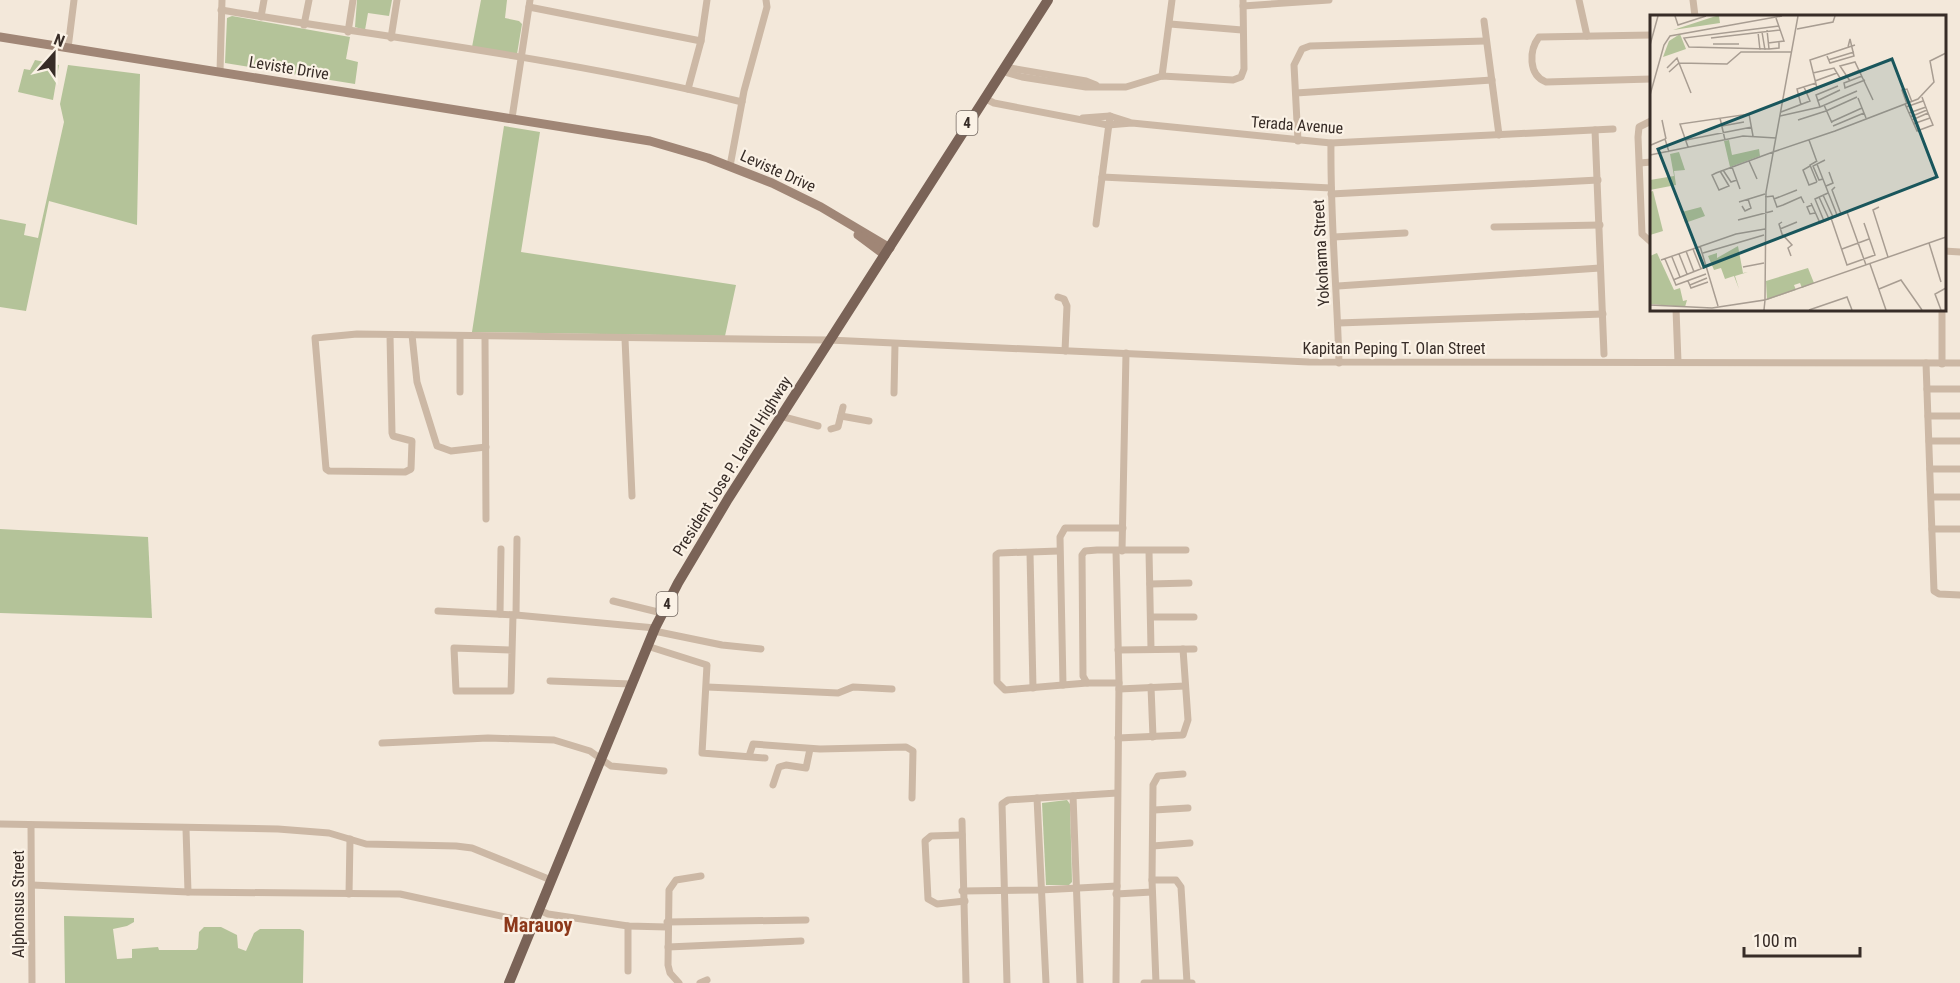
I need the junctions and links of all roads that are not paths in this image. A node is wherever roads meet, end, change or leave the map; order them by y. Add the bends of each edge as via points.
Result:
1 (74, 0) edge
2 (222, 0) edge
3 (264, 0) edge
4 (309, 0) edge
5 (353, 0) edge
6 (397, 0) edge
7 (707, 0) edge
8 (766, 0) edge
9 (1048, 0) edge
10 (1172, 0) edge
11 (1329, 0) edge
12 (1580, 0) edge
13 (1693, 0) edge
14 (1243, 3) edge
15 (530, 4) edge
16 (221, 10) junction
17 (1695, 15) edge
18 (261, 17) junction
19 (1484, 21) dead end
20 (1170, 24) junction
21 (304, 25) junction
22 (1242, 30) junction
23 (348, 32) junction
24 (1650, 35) edge
25 (1587, 36) junction
26 (0, 37) edge
27 (390, 38) junction
28 (701, 41) junction
29 (1485, 41) junction
30 (68, 48) junction
31 (522, 58) junction
32 (1003, 69) junction
33 (220, 72) junction
34 (1162, 76) junction
35 (1650, 79) edge
36 (1492, 80) junction
37 (688, 89) junction
38 (1296, 93) junction
39 (984, 98) junction
40 (742, 102) junction
41 (1110, 116) junction
42 (512, 118) junction
43 (1083, 118) junction
44 (1650, 122) edge
45 (1132, 123) junction
46 (1108, 125) junction
47 (574, 128) junction
48 (1613, 129) dead end
49 (1595, 130) junction
50 (1499, 135) junction
51 (1298, 141) junction
52 (1331, 143) junction
53 (1650, 162) edge
54 (1640, 163) junction
55 (730, 166) junction
56 (1102, 177) junction
57 (1598, 180) junction
58 (1331, 191) junction
59 (1642, 201) junction
60 (1650, 201) edge
61 (1096, 224) dead end
62 (1600, 225) junction
63 (1494, 227) dead end
64 (1405, 233) dead end
65 (1334, 237) junction
66 (1650, 241) edge
67 (1945, 251) edge
68 (888, 252) junction
69 (1960, 252) edge
70 (1600, 268) junction
71 (1338, 286) junction
72 (1058, 297) dead end
73 (1676, 310) edge
74 (1942, 310) edge
75 (1603, 314) junction
76 (1338, 323) junction
77 (390, 335) junction
78 (412, 335) junction
79 (460, 336) junction
80 (485, 337) junction
81 (625, 339) junction
82 (829, 340) junction
83 (895, 345) junction
84 (1065, 351) junction
85 (1126, 353) junction
86 (1604, 354) dead end
87 (1678, 362) junction
88 (1339, 363) junction
89 (1926, 363) junction
90 (1960, 363) edge
91 (1942, 364) junction
92 (1927, 389) junction
93 (1960, 389) edge
94 (460, 392) dead end
95 (894, 393) dead end
96 (843, 407) dead end
97 (780, 416) junction
98 (841, 416) junction
99 (1928, 416) junction
100 (1960, 416) edge
101 (869, 421) dead end
102 (818, 426) dead end
103 (831, 429) dead end
104 (1929, 441) junction
105 (1960, 441) edge
106 (486, 447) junction
107 (1930, 469) junction
108 (1960, 469) edge
109 (632, 496) dead end
110 (1960, 496) edge
111 (1932, 497) junction
112 (486, 519) dead end
113 (1123, 528) junction
114 (1932, 529) junction
115 (1960, 529) edge
116 (518, 539) dead end
117 (501, 549) dead end
118 (1186, 550) dead end
119 (1059, 551) junction
120 (1119, 551) junction
121 (1149, 551) junction
122 (1030, 552) junction
123 (1189, 583) dead end
124 (1150, 584) junction
125 (1960, 595) edge
126 (613, 601) dead end
127 (438, 611) dead end
128 (662, 613) junction
129 (500, 614) junction
130 (515, 615) junction
131 (1194, 616) dead end
132 (1151, 617) junction
133 (655, 629) junction
134 (647, 646) junction
135 (761, 649) dead end
136 (1151, 649) junction
137 (1183, 649) junction
138 (1194, 649) dead end
139 (512, 650) junction
140 (1118, 650) junction
141 (550, 681) dead end
142 (1087, 683) junction
143 (630, 684) junction
144 (1063, 685) junction
145 (1119, 686) junction
146 (1185, 686) junction
147 (707, 687) junction
148 (1151, 687) junction
149 (1033, 688) junction
150 (892, 689) dead end
151 (1153, 737) junction
152 (1118, 738) junction
153 (382, 743) dead end
154 (810, 749) junction
155 (748, 756) junction
156 (765, 758) dead end
157 (600, 759) junction
158 (664, 771) dead end
159 (1183, 774) dead end
160 (773, 785) dead end
161 (1118, 793) junction
162 (1073, 795) junction
163 (912, 798) dead end
164 (1037, 798) junction
165 (1188, 808) dead end
166 (1154, 810) junction
167 (962, 821) dead end
168 (0, 824) edge
169 (32, 825) junction
170 (186, 829) junction
171 (962, 835) junction
172 (350, 839) junction
173 (1190, 843) dead end
174 (1153, 846) junction
175 (702, 876) dead end
176 (550, 880) junction
177 (1152, 880) junction
178 (32, 885) junction
179 (1077, 888) junction
180 (1116, 890) junction
181 (962, 891) junction
182 (1003, 891) junction
183 (1040, 891) junction
184 (188, 892) junction
185 (1152, 892) junction
186 (349, 894) junction
187 (965, 901) junction
188 (539, 910) junction
189 (806, 920) dead end
190 (533, 923) junction
191 (667, 925) junction
192 (628, 926) junction
193 (801, 941) dead end
194 (668, 947) junction
195 (628, 971) dead end
196 (1155, 982) edge
197 (1190, 982) edge
198 (32, 983) edge
199 (509, 983) edge
200 (679, 983) edge
201 (966, 983) edge
202 (1007, 983) edge
203 (1046, 983) edge
204 (1080, 983) edge
205 (1116, 983) edge
206 (1144, 983) edge

1 - 30 street
2 - 16 street
3 - 18 street
4 - 21 street
5 - 23 street
6 - 27 street
7 - 28 street
8 - 40 street
9 - 32 main road, President Jose P. Laurel Highway / 4
10 - 20 street
11 - 14 street
12 - 25 street
13 - 17 street
14 - 22 street
15 - 28 street
15 - 31 street
16 - 18 street
16 - 33 street
18 - 21 street
19 - 29 street
20 - 22 street
20 - 34 street
21 - 23 street
22 - 34 street via 1241,77 1233,80
23 - 27 street
24 - 25 street
25 - 35 street via 1539,37 1533,53 1533,72 1539,79 1557,83
26 - 30 main road, Leviste Drive
27 - 31 street
28 - 37 street
29 - 36 street
29 - 38 street via 1310,46 1302,49 1294,65
30 - 33 main road, Leviste Drive
31 - 37 street
31 - 42 street
32 - 34 street via 1126,87
32 - 39 main road, President Jose P. Laurel Highway / 4
33 - 42 main road, Leviste Drive
36 - 38 street
36 - 50 street
37 - 40 street
38 - 51 street
39 - 43 street, Terada Avenue
39 - 68 main road, President Jose P. Laurel Highway / 4
40 - 55 street
41 - 43 street
41 - 45 street
41 - 46 street
42 - 47 main road, Leviste Drive
43 - 46 street, Terada Avenue
44 - 54 street via 1639,128
45 - 46 street, Terada Avenue
45 - 51 street, Terada Avenue
46 - 56 street
47 - 55 main road, Leviste Drive via 650,141
47 - 68 main road, Leviste Drive via 673,152 758,182 820,211
48 - 49 street, Terada Avenue
49 - 50 street, Terada Avenue
49 - 57 street
50 - 52 street, Terada Avenue
51 - 52 street, Terada Avenue
52 - 58 street, Yokohama Street
53 - 54 street
54 - 59 street
55 - 68 main road, Leviste Drive via 812,202
56 - 58 street
56 - 61 street
57 - 58 street
57 - 62 street
58 - 65 street, Yokohama Street
59 - 60 street
59 - 66 street via 1642,234
62 - 63 street
62 - 70 street
64 - 65 street
65 - 71 street, Yokohama Street
67 - 69 street
68 - 82 main road, President Jose P. Laurel Highway / 4
70 - 71 street
70 - 75 street
71 - 76 street, Yokohama Street
72 - 84 street via 1067,306
73 - 87 street
74 - 91 street
75 - 76 street
75 - 86 street
76 - 88 street, Yokohama Street
77 - 77 street, Kapitan Peping T. Olan Street via 315,338 329,471 411,469 412,441 392,433
77 - 78 street, Kapitan Peping T. Olan Street
78 - 79 street, Kapitan Peping T. Olan Street
78 - 106 street via 417,382 436,446 451,451
79 - 80 street, Kapitan Peping T. Olan Street
79 - 94 street
80 - 81 street, Kapitan Peping T. Olan Street
80 - 106 street
81 - 82 street, Kapitan Peping T. Olan Street
81 - 109 street
82 - 83 street, Kapitan Peping T. Olan Street
82 - 97 main road, President Jose P. Laurel Highway / 4
83 - 84 street, Kapitan Peping T. Olan Street
83 - 95 street
84 - 85 street, Kapitan Peping T. Olan Street
85 - 88 street, Kapitan Peping T. Olan Street
85 - 113 street
87 - 88 street, Kapitan Peping T. Olan Street
87 - 89 street, Kapitan Peping T. Olan Street
89 - 91 street, Kapitan Peping T. Olan Street
89 - 92 street
90 - 91 street, Kapitan Peping T. Olan Street
92 - 93 street
92 - 99 street
96 - 98 street
97 - 102 street
97 - 128 main road, President Jose P. Laurel Highway / 4
98 - 101 street
98 - 103 street via 838,427
99 - 100 street
99 - 104 street
104 - 105 street
104 - 107 street
106 - 112 street
107 - 108 street
107 - 111 street
110 - 111 street
111 - 114 street
113 - 119 street via 1065,528
113 - 120 street
114 - 115 street
114 - 125 street via 1934,591
116 - 130 street
117 - 129 street
118 - 121 street
119 - 122 street
119 - 144 street
120 - 121 street
120 - 140 street
120 - 142 street via 1085,551 1082,555 1083,668
121 - 124 street
122 - 149 street
122 - 149 street via 999,553 994,560 997,682 1005,690
123 - 124 street
124 - 132 street
126 - 128 street
127 - 129 street
128 - 133 main road, President Jose P. Laurel Highway / 4
129 - 130 street
130 - 133 street
130 - 139 street
131 - 132 street
132 - 136 street
133 - 134 main road, President Jose P. Laurel Highway / 4
133 - 135 street via 722,645
134 - 143 main road, President Jose P. Laurel Highway / 4
134 - 147 street via 707,665
136 - 137 street
136 - 140 street
137 - 138 street
137 - 146 street
139 - 139 street via 511,691 456,691 454,648
140 - 145 street
141 - 143 street
142 - 144 street
142 - 145 street
143 - 157 main road, President Jose P. Laurel Highway / 4
144 - 149 street
145 - 148 street
145 - 152 street
146 - 148 street
146 - 151 street via 1188,728 1183,735
147 - 150 street via 838,693 853,687
147 - 155 street via 702,753
148 - 151 street
151 - 152 street
152 - 161 street
153 - 157 street via 541,739 582,748
154 - 155 street via 753,744
154 - 160 street via 806,768 779,767
154 - 163 street via 911,749
155 - 156 street
157 - 158 street via 611,766
157 - 176 main road, President Jose P. Laurel Highway / 4
159 - 166 street via 1155,779
161 - 162 street
161 - 180 street
162 - 164 street
162 - 179 street
164 - 182 street via 1002,804
164 - 183 street
165 - 166 street
166 - 174 street
167 - 171 street
168 - 169 street
169 - 170 street
169 - 178 street, Alphonsus Street
170 - 172 street via 278,829 329,833
170 - 184 street
171 - 181 street
171 - 187 street via 931,836 925,841 928,899 937,904
172 - 176 street via 366,844 472,848
172 - 186 street
173 - 174 street
174 - 177 street
175 - 191 street via 672,882
176 - 188 main road, President Jose P. Laurel Highway / 4
177 - 185 street
177 - 197 street via 1176,880 1181,887
178 - 184 street
178 - 198 street, Alphonsus Street
179 - 180 street
179 - 183 street
179 - 204 street
180 - 185 street
180 - 205 street
181 - 182 street
181 - 187 street
182 - 183 street
182 - 202 street
183 - 203 street
184 - 186 street
185 - 196 street
186 - 190 street via 399,894
187 - 201 street
188 - 190 main road, President Jose P. Laurel Highway / 4
188 - 192 street
189 - 191 street
190 - 199 main road, President Jose P. Laurel Highway / 4
191 - 192 street
191 - 194 street
192 - 195 street
193 - 194 street
194 - 200 street via 670,973
196 - 197 street
196 - 206 street

